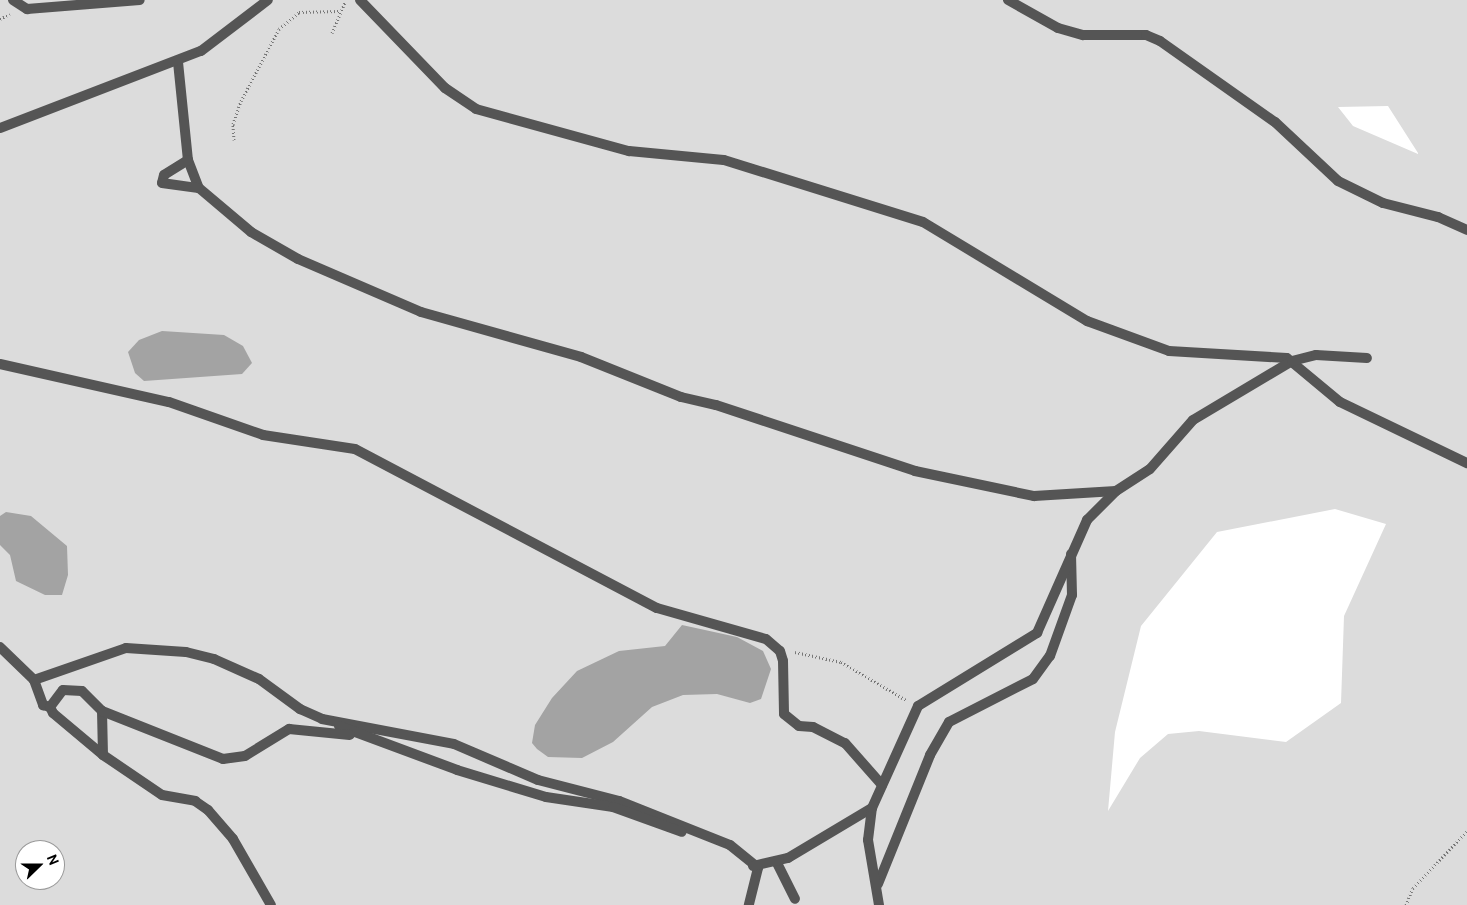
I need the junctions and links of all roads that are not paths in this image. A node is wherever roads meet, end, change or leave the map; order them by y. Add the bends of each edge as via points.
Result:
1 (13, 0) edge
2 (140, 0) edge
3 (268, 0) edge
4 (360, 0) edge
5 (1008, 0) edge
6 (178, 62) junction
7 (0, 128) edge
8 (188, 160) junction
9 (199, 188) junction
10 (1467, 230) edge
11 (1366, 358) dead end
12 (1292, 361) junction
13 (0, 364) edge
14 (1467, 463) edge
15 (1116, 491) junction
16 (1071, 554) junction
17 (0, 647) edge
18 (34, 680) junction
19 (50, 707) junction
20 (102, 711) junction
21 (322, 719) junction
22 (359, 736) junction
23 (103, 755) junction
24 (882, 785) junction
25 (872, 808) junction
26 (777, 863) junction
27 (758, 868) junction
28 (878, 884) junction
29 (795, 899) dead end
30 (271, 905) edge
31 (749, 905) edge
32 (878, 905) edge

1 - 2 lane via 27,9
3 - 6 lane via 201,51
4 - 12 lane via 445,88 476,109 628,151 724,160 923,222 1086,321 1148,345 1192,354 1276,355
5 - 10 lane via 1058,28 1083,35 1146,35 1160,42 1275,122 1338,182 1383,204 1438,217
6 - 7 lane
6 - 8 lane
8 - 9 lane
8 - 9 lane via 164,175 162,183
9 - 15 lane via 251,232 298,259 421,312 580,357 681,397 716,405 900,466 1034,496
11 - 12 lane via 1316,355
12 - 14 lane via 1340,402
12 - 15 lane via 1192,420 1155,464
13 - 24 lane via 169,402 263,435 355,449 657,608 766,639 780,651 784,714 799,726 813,727 845,744
15 - 16 lane via 1087,520
16 - 24 lane via 1037,633 918,706
16 - 28 lane via 1072,595 1050,656 1033,679 955,717 946,726
17 - 18 lane
18 - 19 lane via 43,705
18 - 21 lane via 126,648 186,652 237,667
19 - 20 lane via 63,690 75,688
19 - 23 lane via 58,721
20 - 22 lane via 232,760 289,729
20 - 23 lane
21 - 22 lane
21 - 27 lane via 454,744 538,780 619,801 701,833 730,845
22 - 27 lane via 546,797 613,807 678,830
23 - 30 lane via 162,795 195,801 208,810 234,839
24 - 25 lane
25 - 26 lane via 830,836
25 - 28 lane via 868,840
26 - 27 lane
26 - 29 lane
27 - 31 lane
28 - 32 lane

